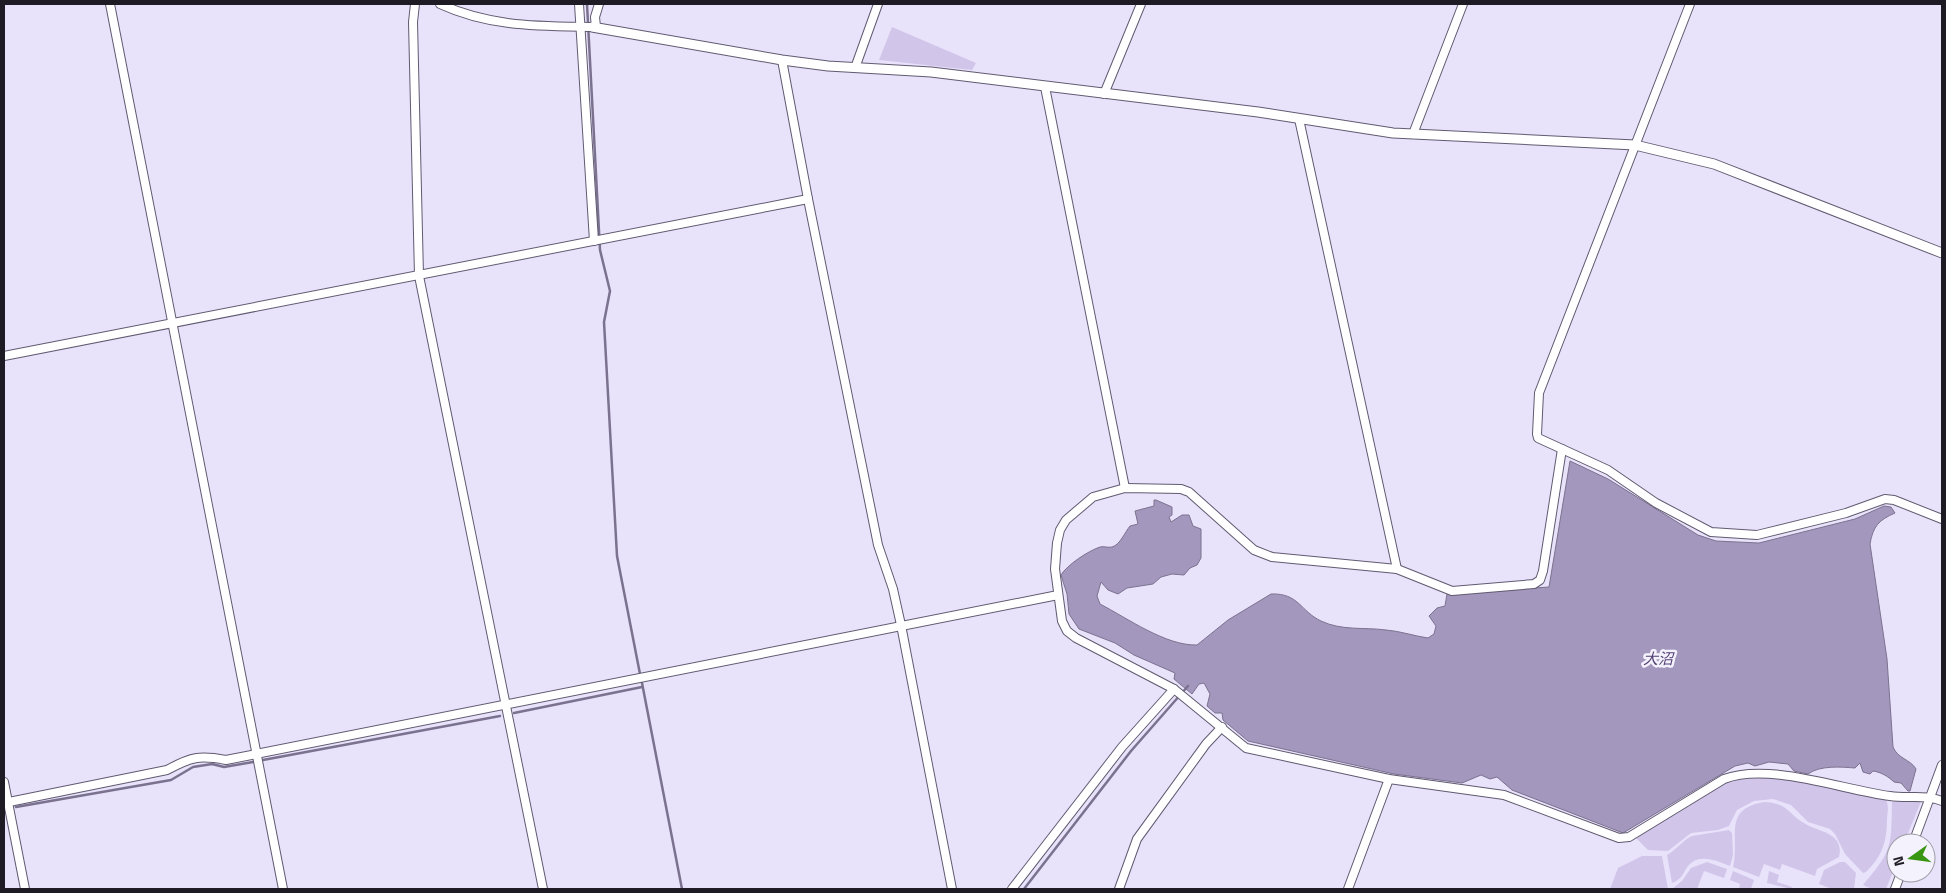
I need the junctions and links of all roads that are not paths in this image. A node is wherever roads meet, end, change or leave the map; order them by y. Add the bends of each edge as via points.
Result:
1 (110, 4) edge
2 (415, 4) edge
3 (440, 4) edge
4 (579, 4) edge
5 (599, 4) edge
6 (878, 4) edge
7 (1141, 4) edge
8 (1463, 4) edge
9 (1690, 4) edge
10 (588, 27) junction
11 (782, 60) junction
12 (855, 68) junction
13 (1045, 87) junction
14 (1104, 94) junction
15 (1299, 119) junction
16 (1413, 134) junction
17 (1635, 145) junction
18 (808, 198) junction
19 (598, 240) junction
20 (1942, 253) edge
21 (419, 276) junction
22 (172, 325) junction
23 (4, 356) edge
24 (1562, 449) junction
25 (1125, 488) junction
26 (1942, 519) edge
27 (1397, 570) junction
28 (1058, 595) junction
29 (901, 625) junction
30 (1178, 692) junction
31 (506, 704) junction
32 (1222, 727) junction
33 (256, 754) junction
34 (1942, 765) edge
35 (1389, 779) junction
36 (4, 782) edge
37 (1931, 796) junction
38 (1942, 801) edge
39 (6, 802) edge
40 (1917, 833) edge
41 (25, 889) edge
42 (283, 889) edge
43 (543, 889) edge
44 (952, 889) edge
45 (1012, 889) edge
46 (1119, 889) edge
47 (1348, 889) edge

1 - 22 street
2 - 21 street
3 - 10 street via 463,14 509,25
4 - 10 street
5 - 10 street
6 - 12 street
7 - 14 street
8 - 16 street
9 - 17 street
10 - 11 street
10 - 19 street via 585,81
11 - 12 street
11 - 18 street
12 - 13 street via 931,72
13 - 14 street
13 - 25 street
14 - 15 street
15 - 16 street
15 - 27 street
16 - 17 street
17 - 20 street via 1714,164
17 - 24 street via 1539,393 1538,438
18 - 19 street
18 - 29 street via 878,545 894,589
19 - 21 street
21 - 22 street
21 - 31 street
22 - 23 street
22 - 33 street
24 - 26 street via 1608,470 1656,503 1711,532 1757,535 1846,513 1885,499
24 - 27 street via 1540,580 1534,584 1452,591
25 - 27 street via 1165,487 1189,492 1254,550 1264,555
25 - 28 street via 1093,498 1066,520 1060,530 1055,569
28 - 29 street
28 - 30 street via 1067,631
29 - 31 street
29 - 44 street
30 - 32 street
30 - 45 street via 1122,747
31 - 33 street
31 - 43 street
32 - 35 street via 1246,748
32 - 46 street via 1206,744 1137,840
33 - 39 street via 226,760 203,756 186,759 166,770
33 - 42 street
34 - 37 street
35 - 37 street via 1504,795 1624,838 1730,777 1775,774 1890,796
35 - 47 street
36 - 39 street
37 - 38 street
37 - 40 street
39 - 41 street

